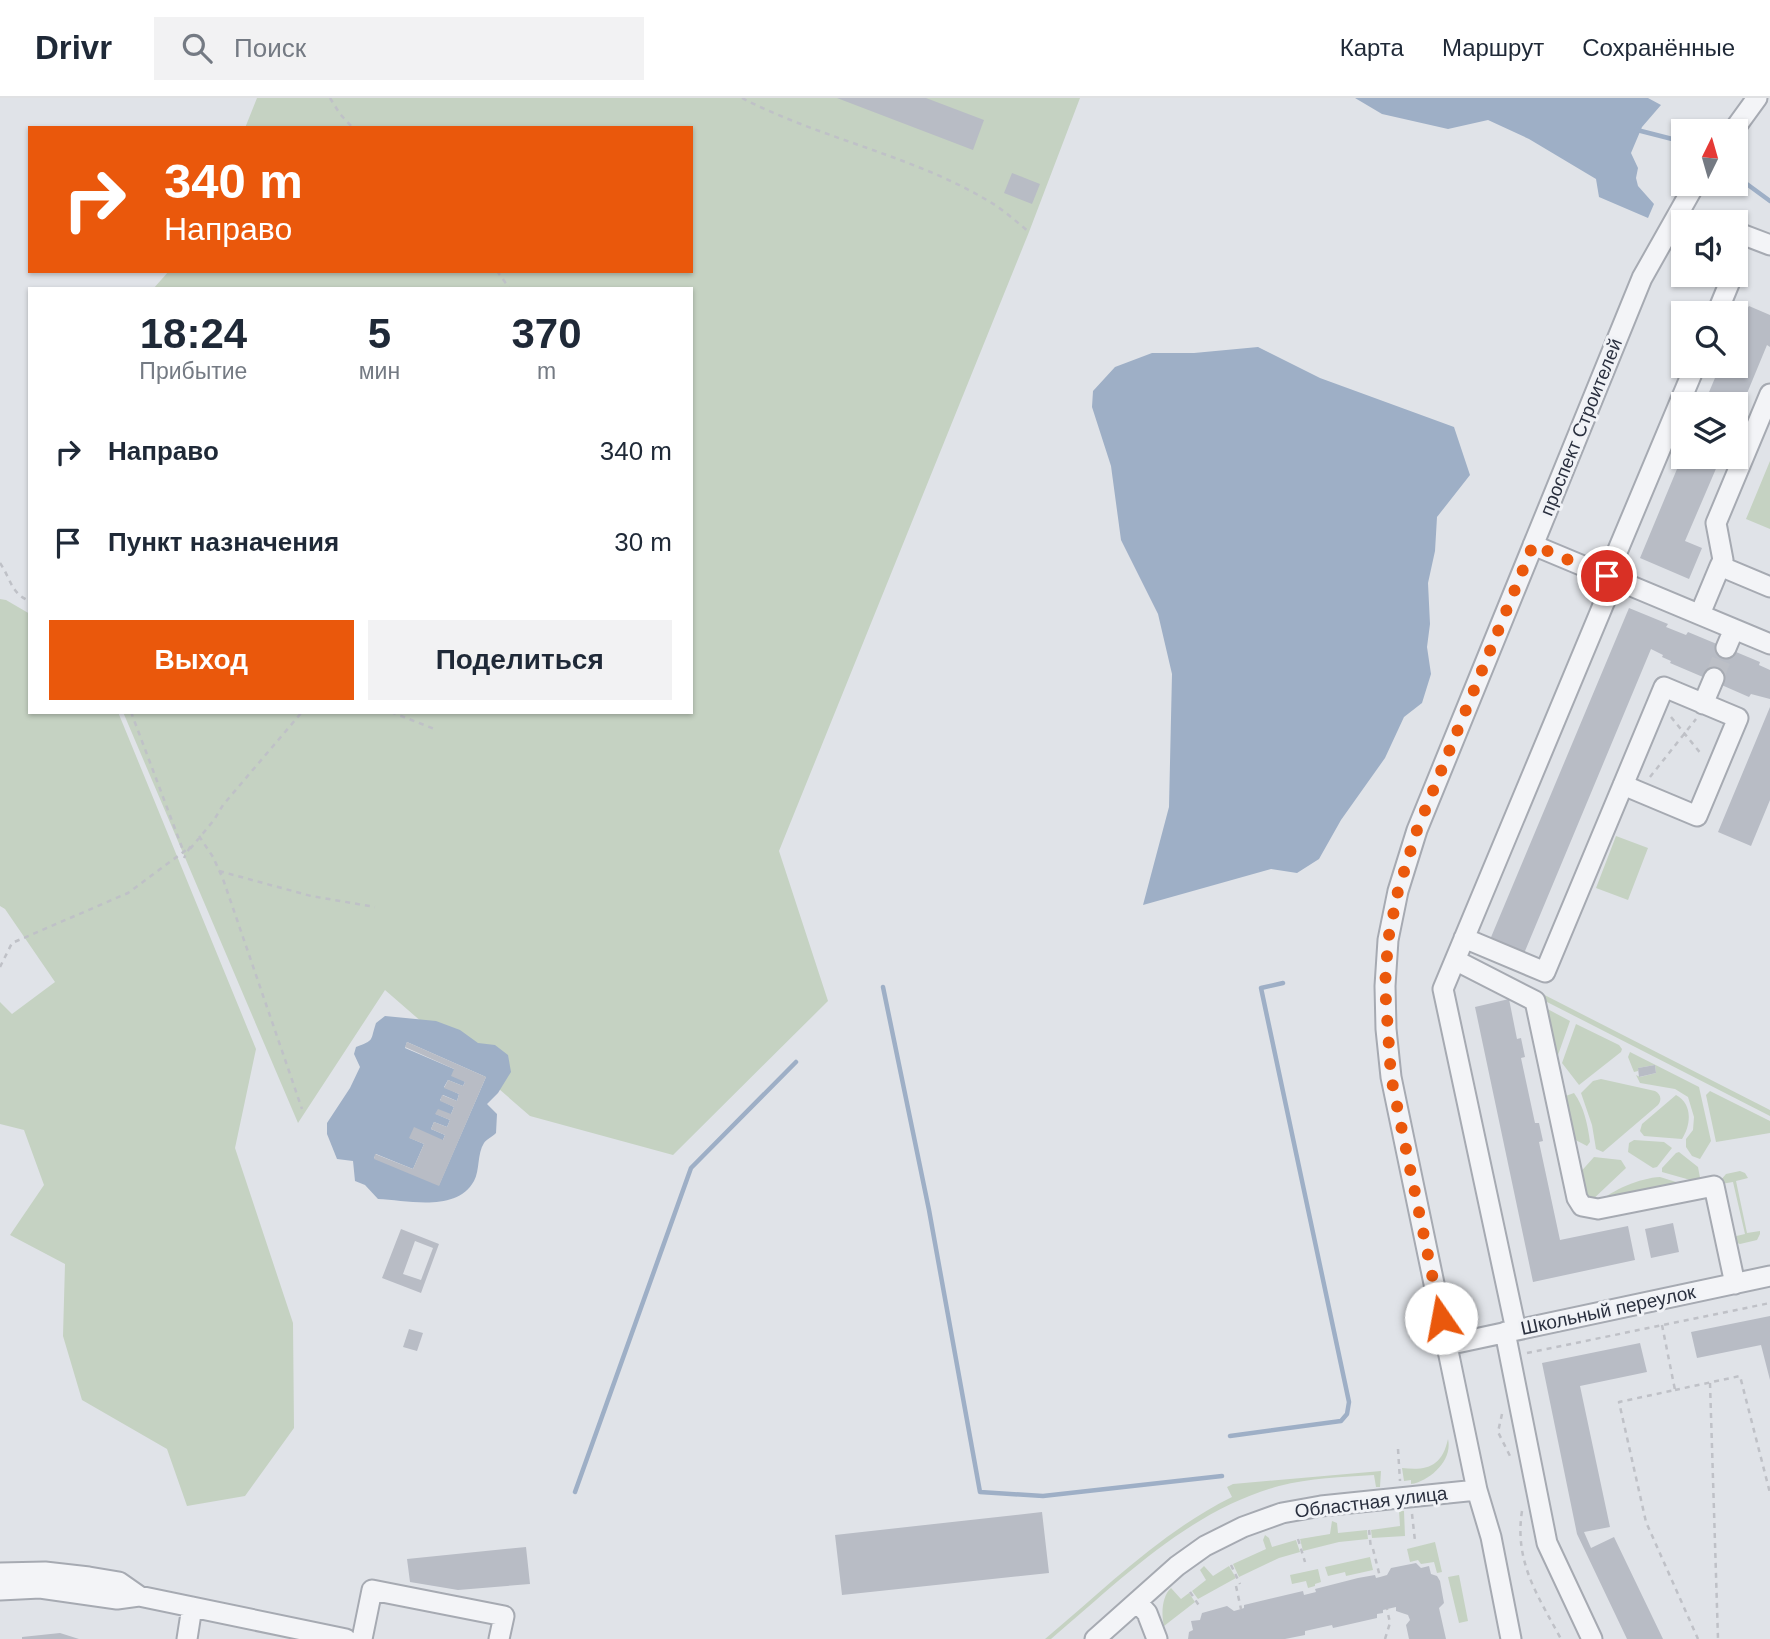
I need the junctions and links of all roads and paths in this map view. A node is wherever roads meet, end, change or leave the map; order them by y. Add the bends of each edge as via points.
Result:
1 (330, 98) edge
2 (742, 98) edge
3 (1757, 98) edge
4 (1741, 119) edge
5 (352, 126) edge
6 (1029, 232) dead end
7 (1748, 236) edge
8 (1671, 241) edge
9 (1770, 244) edge
10 (1690, 378) edge
11 (1770, 394) edge
12 (1533, 545) junction
13 (0, 563) edge
14 (1720, 566) junction
15 (1610, 577) junction
16 (1770, 587) edge
17 (28, 600) edge
18 (1700, 614) junction
19 (1734, 629) junction
20 (1770, 643) edge
21 (1726, 648) tunnel mouth
22 (1714, 678) tunnel mouth
23 (1658, 700) junction
24 (1705, 704) junction
25 (132, 714) edge
26 (300, 714) edge
27 (396, 714) edge
28 (438, 730) dead end
29 (1685, 733) junction
30 (1716, 772) junction
31 (1631, 788) junction
32 (199, 836) junction
33 (184, 851) junction
34 (219, 871) junction
35 (375, 907) dead end
36 (1464, 938) junction
37 (1455, 960) junction
38 (0, 967) edge
39 (302, 1109) dead end
40 (1770, 1276) edge
41 (1735, 1284) junction
42 (1770, 1303) edge
43 (1662, 1325) junction
44 (1511, 1331) junction
45 (1447, 1345) junction
46 (1510, 1357) junction
47 (1710, 1383) junction
48 (1675, 1390) junction
49 (1398, 1449) dead end
50 (1403, 1483) dead end
51 (1477, 1490) junction
52 (1770, 1493) edge
53 (1412, 1510) dead end
54 (1369, 1530) dead end
55 (1298, 1539) dead end
56 (1415, 1541) dead end
57 (1305, 1562) dead end
58 (1231, 1565) dead end
59 (0, 1573) edge
60 (1380, 1577) dead end
61 (0, 1590) edge
62 (1190, 1592) dead end
63 (139, 1596) junction
64 (1137, 1602) junction
65 (192, 1607) junction
66 (1200, 1607) dead end
67 (1241, 1609) dead end
68 (1387, 1609) dead end
69 (301, 1634) edge
70 (187, 1639) edge
71 (346, 1639) edge
72 (362, 1639) edge
73 (499, 1639) edge
74 (1096, 1639) edge
75 (1157, 1639) edge
76 (1385, 1639) edge
77 (1498, 1639) edge
78 (1511, 1639) edge
79 (1592, 1639) edge
80 (1698, 1639) edge
81 (1718, 1639) edge

1 - 5 path
2 - 6 path via 949,181 996,206
3 - 4 street
7 - 9 street
8 - 12 street, проспект Строителей via 1642,278
10 - 15 street
11 - 14 street via 1716,523 1723,560
12 - 15 street
12 - 45 street, проспект Строителей via 1417,830 1388,940 1385,986 1391,1077
13 - 17 path via 12,589
14 - 16 street
14 - 18 street
15 - 18 street
15 - 36 street
18 - 19 street
19 - 20 street
19 - 21 street
22 - 24 street
23 - 24 street via 1664,687
23 - 29 path
23 - 31 street
24 - 29 path
24 - 30 street via 1738,718
25 - 33 path
26 - 32 path
27 - 28 path
29 - 30 path
29 - 31 path
30 - 31 street via 1697,816
31 - 36 street via 1545,972
32 - 33 path via 184,858 190,847
32 - 34 path
33 - 38 path via 128,892 12,943
34 - 35 path via 311,896
34 - 39 path
36 - 37 street
37 - 41 street via 1535,1001 1582,1206 1598,1209 1714,1186
37 - 44 street via 1443,989
40 - 41 street, Школьный переулок
41 - 44 street, Школьный переулок
42 - 43 path
43 - 46 path
43 - 48 path
44 - 45 street, Школьный переулок
44 - 46 street
45 - 51 street, проспект Строителей
46 - 79 street via 1547,1543
47 - 48 path
47 - 52 path via 1740,1376
47 - 81 path
48 - 80 path via 1619,1402 1646,1522
49 - 50 path
51 - 64 street, Областная улица via 1282,1513 1205,1546
51 - 77 street, проспект Строителей via 1480,1538
51 - 78 street, проспект Строителей
53 - 56 path
54 - 60 path
55 - 57 path
58 - 67 path
59 - 63 street via 89,1577 119,1582
61 - 63 street via 40,1588 117,1599
62 - 66 path
63 - 65 street
64 - 74 street, Областная улица
64 - 75 street via 1147,1613
65 - 69 street
65 - 70 street
68 - 76 path via 1390,1623
69 - 71 street
72 - 73 street via 372,1590 504,1616

